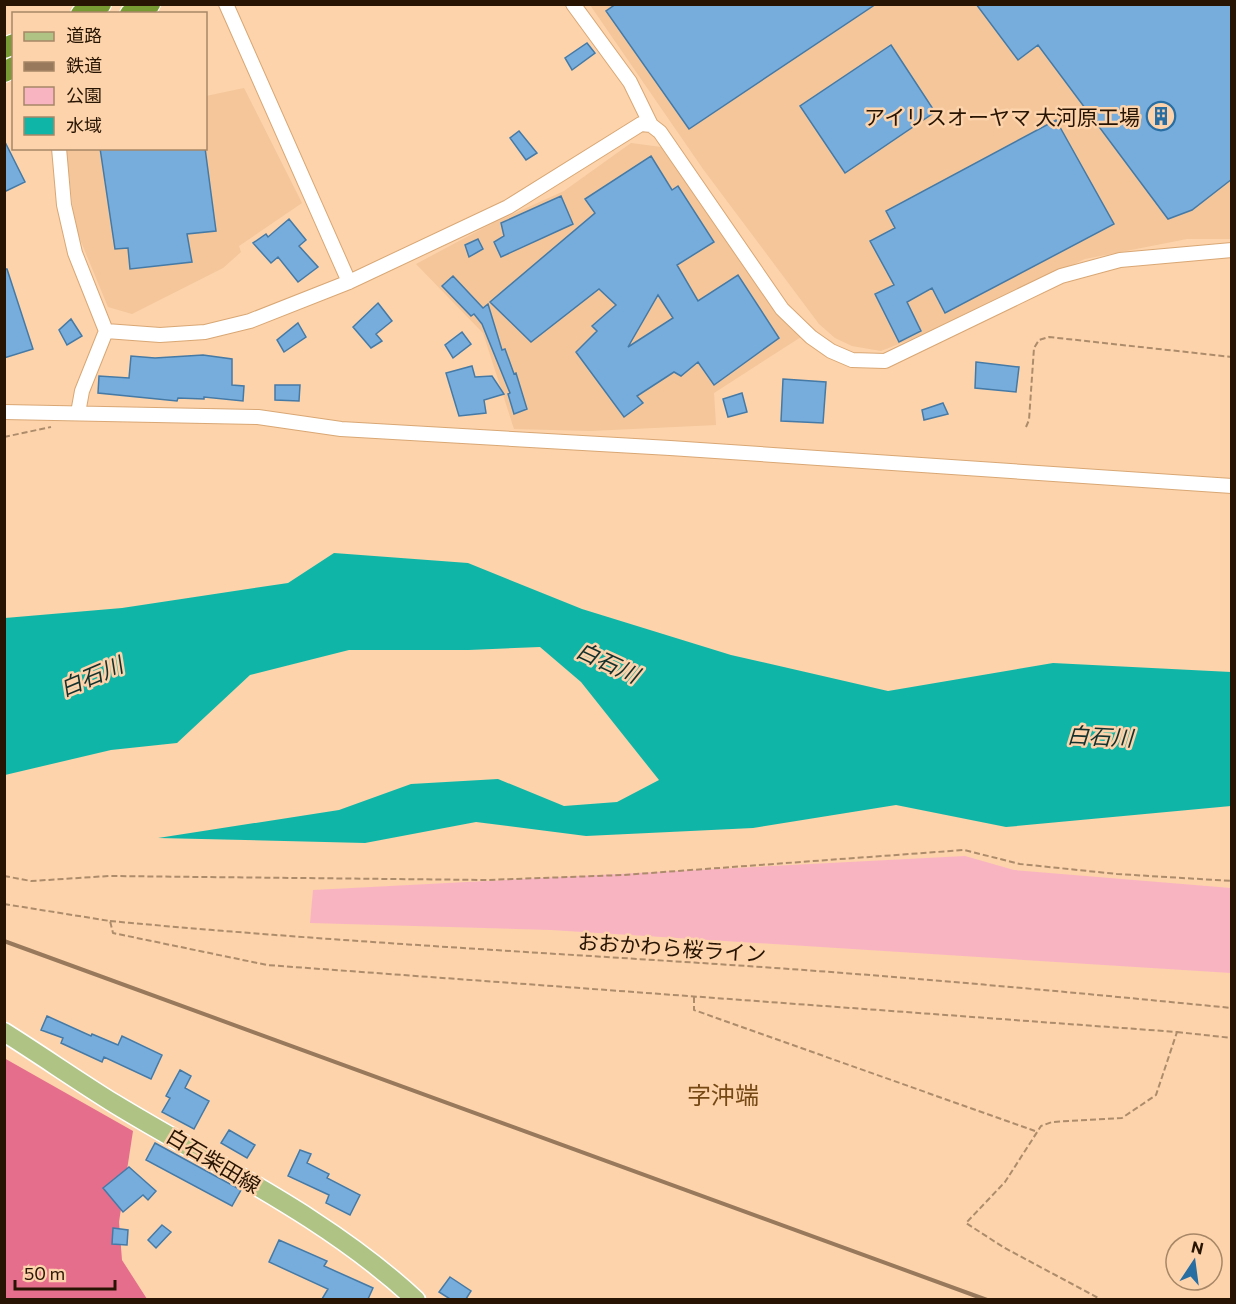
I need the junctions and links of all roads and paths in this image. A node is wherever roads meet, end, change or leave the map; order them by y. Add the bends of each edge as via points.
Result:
1 (100, 4) edge
2 (150, 4) edge
3 (226, 4) edge
4 (573, 4) edge
5 (85, 12) edge
6 (134, 12) edge
7 (651, 125) junction
8 (59, 150) edge
9 (1232, 250) edge
10 (349, 282) junction
11 (106, 331) junction
12 (1232, 357) edge
13 (4, 412) edge
14 (78, 413) junction
15 (54, 425) dead end
16 (1026, 427) dead end
17 (4, 437) edge
18 (1232, 486) edge
19 (4, 876) edge
20 (1232, 881) edge
21 (4, 904) edge
22 (110, 921) junction
23 (694, 997) junction
24 (1232, 1008) edge
25 (4, 1032) edge
26 (1177, 1032) junction
27 (1232, 1038) edge
28 (1036, 1131) junction
29 (416, 1299) edge
30 (1102, 1299) edge

1 - 5 highway
2 - 6 highway
3 - 10 street
4 - 7 street via 630,82
7 - 9 street via 660,132 783,309 811,337 852,360 885,360 1061,276 1120,260
7 - 10 street via 641,124 508,207
8 - 11 street via 64,205 75,253
10 - 11 street via 250,321 205,332 160,335
11 - 14 street via 82,391
12 - 16 path via 1049,337 1039,340 1034,348
13 - 14 street
14 - 18 street via 258,417 341,429
15 - 17 path
19 - 20 path via 31,880 109,876 487,880 964,850 1020,864
21 - 22 path, おおかわら桜ライン
22 - 23 path via 113,933 267,965
22 - 24 path, おおかわら桜ライン via 268,936 774,968
23 - 26 path
23 - 28 path via 694,1010
25 - 29 main road, 白石柴田線 via 340,1238
26 - 27 path
26 - 28 path via 1152,1100 1122,1118 1052,1122
28 - 30 path via 1005,1182 966,1223

